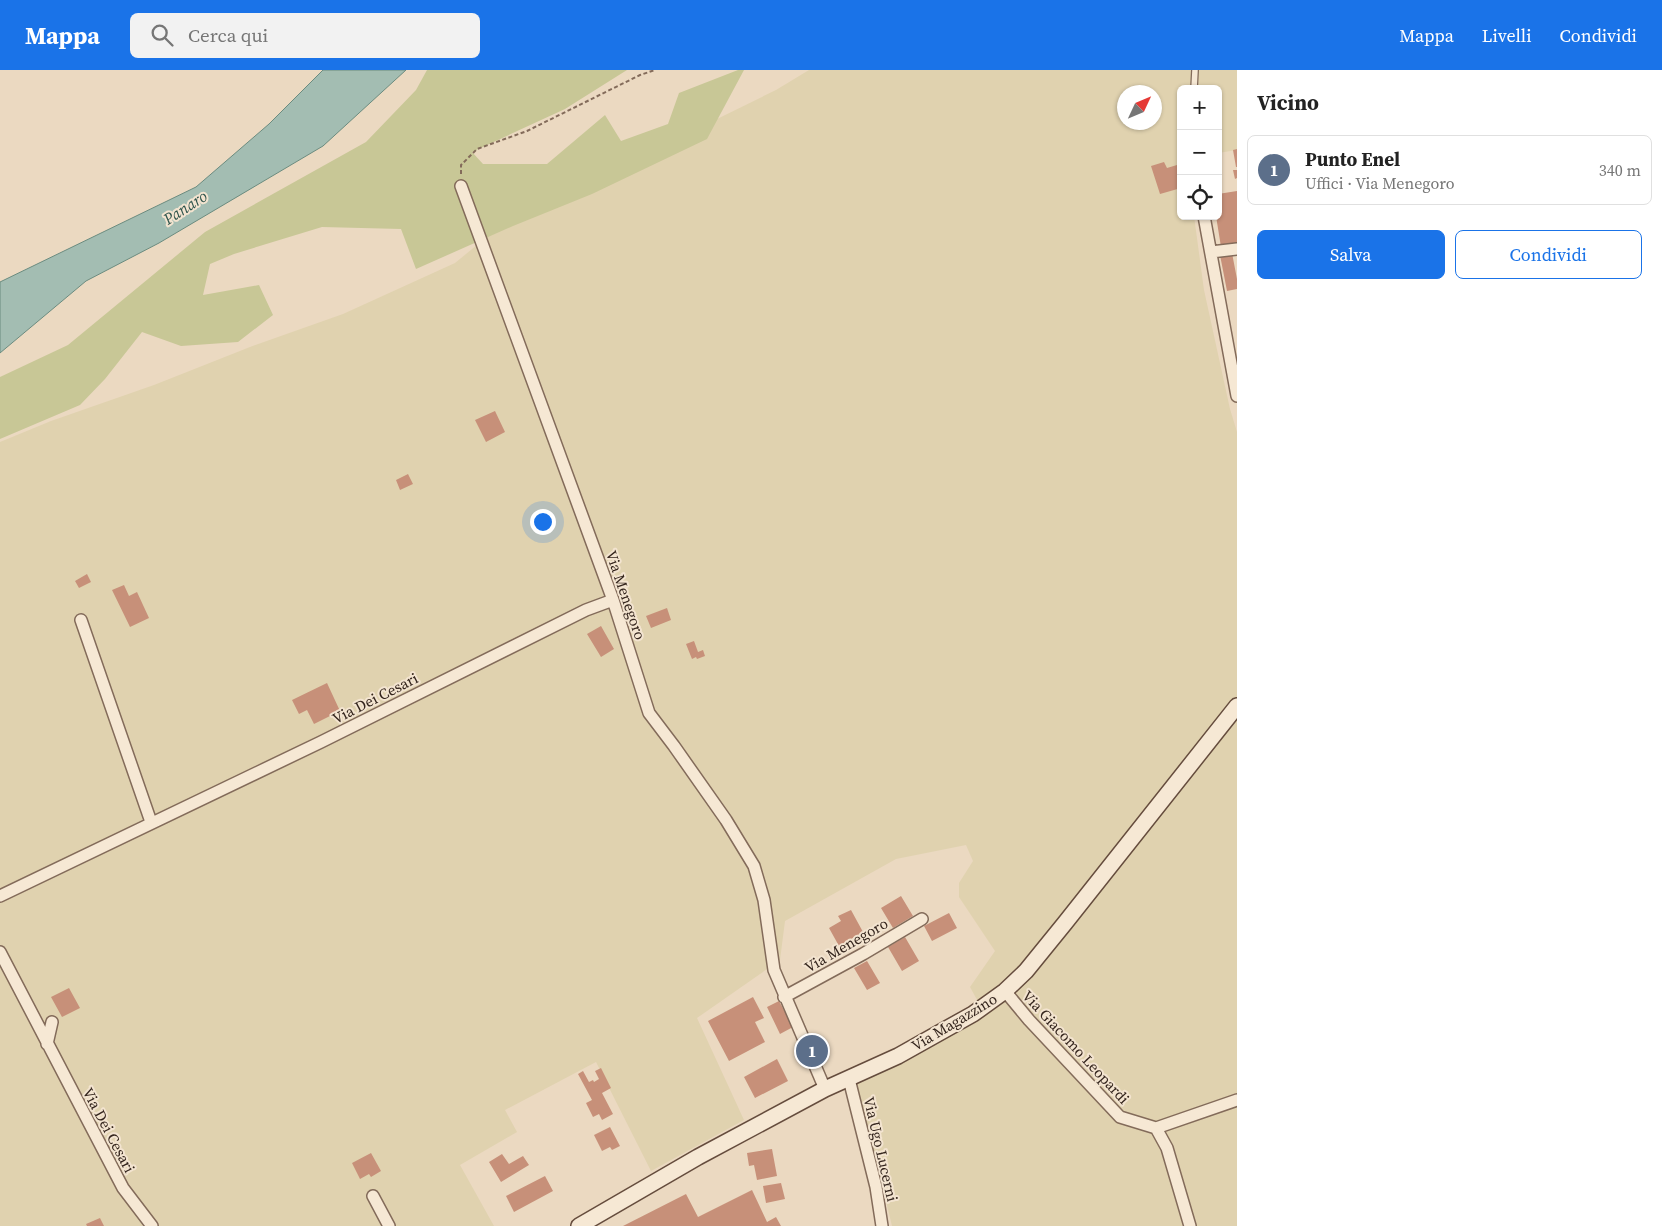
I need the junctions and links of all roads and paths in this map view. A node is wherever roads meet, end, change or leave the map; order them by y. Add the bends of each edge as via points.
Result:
1 (655, 70) edge
2 (1195, 70) edge
3 (1194, 85) edge
4 (461, 186) joint
5 (1205, 220) edge
6 (1237, 249) edge
7 (1211, 252) junction
8 (1237, 396) edge
9 (613, 600) junction
10 (81, 620) dead end
11 (1237, 706) edge
12 (151, 822) junction
13 (0, 896) edge
14 (922, 918) dead end
15 (0, 952) edge
16 (1005, 991) junction
17 (784, 997) junction
18 (52, 1022) dead end
19 (47, 1044) junction
20 (849, 1079) junction
21 (824, 1089) junction
22 (1237, 1100) edge
23 (1156, 1128) junction
24 (374, 1196) dead end
25 (152, 1226) edge
26 (389, 1226) edge
27 (579, 1226) edge
28 (882, 1226) edge
29 (1190, 1226) edge

1 - 4 path via 527,132 477,149 461,165
2 - 3 lane
4 - 9 street, Via Menegoro
5 - 7 street
6 - 7 street
7 - 8 street
9 - 12 street, Via Dei Cesari via 586,610 321,742
9 - 17 street, Via Menegoro via 649,713 726,820 754,866 764,900 774,970
10 - 12 street
11 - 16 main road, Via Magazzino via 1026,971
12 - 13 street, Via Dei Cesari
14 - 17 street, Via Menegoro
15 - 19 street, Via Dei Cesari
16 - 20 main road, Via Magazzino via 973,1014
16 - 23 street, Via Giacomo Leopardi via 1028,1020 1120,1117
17 - 21 street, Via Menegoro
18 - 19 street
19 - 25 street, Via Dei Cesari via 124,1188
20 - 21 main road, Via Magazzino
20 - 28 street, Via Ugo Lucerni via 876,1187
21 - 27 main road, Via Magazzino
22 - 23 street
23 - 29 street via 1167,1148
24 - 26 street

